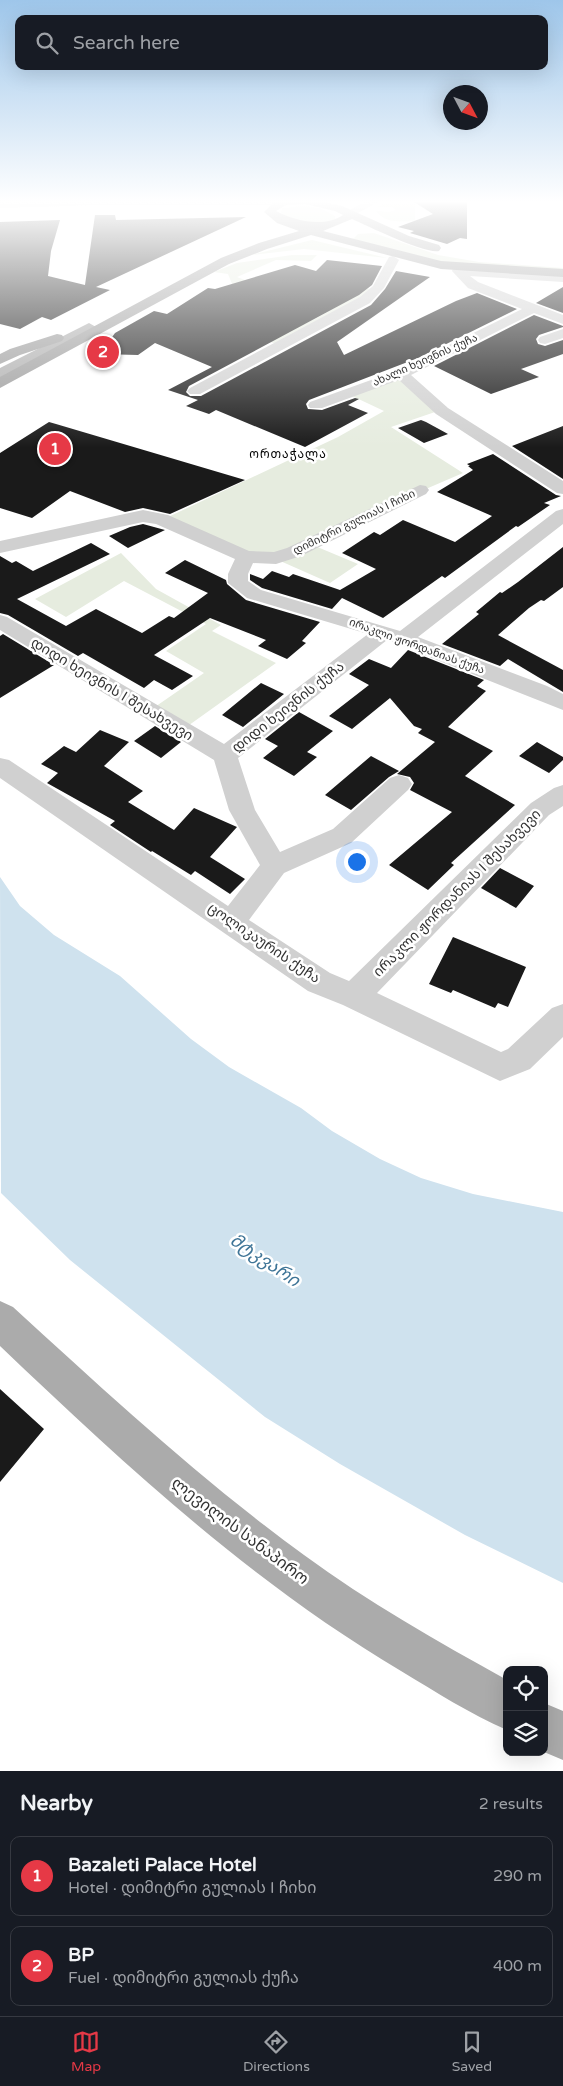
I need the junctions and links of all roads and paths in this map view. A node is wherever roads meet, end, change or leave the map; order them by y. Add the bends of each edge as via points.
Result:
1 (174, 283) edge
2 (187, 283) edge
3 (381, 283) edge
4 (472, 283) edge
5 (532, 309) junction
6 (563, 320) edge
7 (89, 327) junction
8 (563, 333) edge
9 (544, 340) dead end
10 (0, 360) edge
11 (0, 374) edge
12 (401, 374) junction
13 (0, 383) edge
14 (194, 391) dead end
15 (316, 405) dead end
16 (563, 489) edge
17 (420, 490) dead end
18 (563, 515) edge
19 (0, 529) edge
20 (35, 539) junction
21 (0, 547) edge
22 (246, 557) junction
23 (0, 621) edge
24 (393, 636) junction
25 (563, 704) edge
26 (225, 756) junction
27 (0, 766) edge
28 (399, 784) dead end
29 (563, 794) edge
30 (274, 866) junction
31 (232, 922) junction
32 (354, 996) junction
33 (563, 1017) edge
34 (0, 1320) edge
35 (503, 1704) edge
36 (548, 1729) edge
37 (563, 1736) edge

1 - 7 highway
2 - 13 highway
3 - 14 street via 365,300
4 - 5 street
5 - 6 street
5 - 12 street, ახალი ხეივნის ქუჩა
7 - 10 highway
7 - 11 main road
8 - 9 street
12 - 15 street, ახალი ხეივნის ქუჩა
12 - 16 street via 442,411
17 - 22 street, დიმიტრი გულიას I ჩიხი via 294,552 276,558
18 - 24 street, დიდი ხეივნის ქუჩა
19 - 20 street, დიმიტრი გულიას I ჩიხი
20 - 21 street
20 - 22 street, დიმიტრი გულიას I ჩიხი via 143,516 161,519
22 - 24 street, ირაკლი ჟორდანიას ქუჩა via 238,574 238,583 254,594
23 - 26 street, დიდი ხეივნის I შესახვევი
24 - 25 street, ირაკლი ჟორდანიას ქუჩა via 539,691
24 - 26 street, დიდი ხეივნის ქუჩა
26 - 30 street, დიდი ხეივნის ქუჩა via 242,810
27 - 31 street, ცოლიკაურის ქუჩა
28 - 30 street via 342,836
29 - 32 street, ირაკლი ჟორდანიას I შესახვევი via 540,809
30 - 31 street
31 - 32 street, ცოლიკაურის ქუჩა via 319,982
32 - 33 street, ცოლიკაურის ქუჩა via 500,1067 519,1059
34 - 35 main road, ლევილის სანაპირო via 167,1475 262,1551 352,1613
36 - 37 main road

